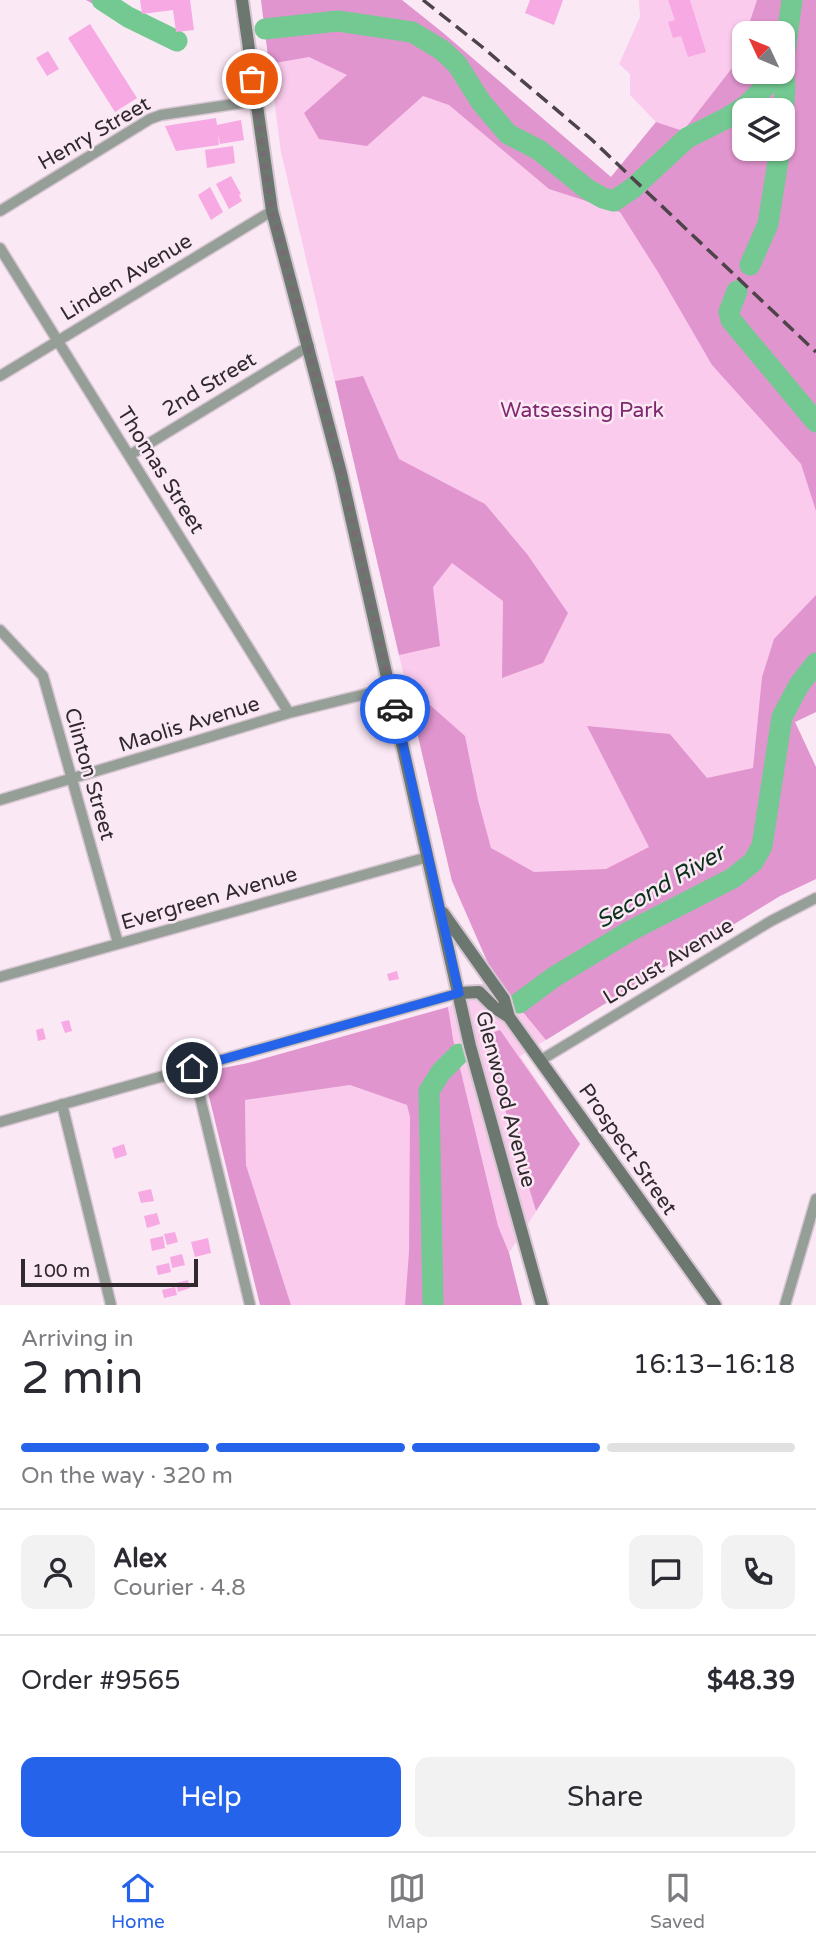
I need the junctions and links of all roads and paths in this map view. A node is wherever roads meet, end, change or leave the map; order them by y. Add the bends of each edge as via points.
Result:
1 (242, 0) edge
2 (255, 101) junction
3 (0, 211) edge
4 (272, 211) junction
5 (0, 248) edge
6 (58, 340) junction
7 (309, 346) junction
8 (0, 376) edge
9 (130, 455) junction
10 (0, 630) edge
11 (390, 688) junction
12 (289, 713) junction
13 (71, 780) junction
14 (0, 800) edge
15 (428, 858) junction
16 (816, 898) edge
17 (439, 907) junction
18 (118, 943) junction
19 (0, 977) edge
20 (459, 993) junction
21 (509, 1017) junction
22 (541, 1060) junction
23 (192, 1068) junction
24 (62, 1104) junction
25 (0, 1122) edge
26 (816, 1199) edge
27 (111, 1305) edge
28 (250, 1305) edge
29 (542, 1305) edge
30 (715, 1305) edge
31 (785, 1305) edge

1 - 2 street, Glenwood Avenue
2 - 3 street, Henry Street via 161,114
2 - 4 street, Glenwood Avenue
4 - 6 street, Linden Avenue
4 - 7 street, Glenwood Avenue
5 - 6 street, Thomas Street
6 - 8 street, Linden Avenue
6 - 9 street, Thomas Street
7 - 9 street, 2nd Street
7 - 11 street, Glenwood Avenue
9 - 12 street, Thomas Street
10 - 13 street, Clinton Street via 43,676
11 - 12 street, Maolis Avenue
11 - 15 street, Glenwood Avenue
12 - 13 street, Maolis Avenue
13 - 14 street, Maolis Avenue
13 - 18 street, Clinton Street
15 - 17 street, Glenwood Avenue
15 - 18 street, Evergreen Avenue
16 - 22 street, Locust Avenue
17 - 20 street, Glenwood Avenue
17 - 21 street, Prospect Street via 504,999
18 - 19 street, Evergreen Avenue
20 - 21 street, Prospect Street via 480,992
20 - 23 street
20 - 29 street, Glenwood Avenue
21 - 22 street, Prospect Street
22 - 30 street, Prospect Street
23 - 24 street
23 - 28 street
24 - 25 street
24 - 27 street
26 - 31 street

